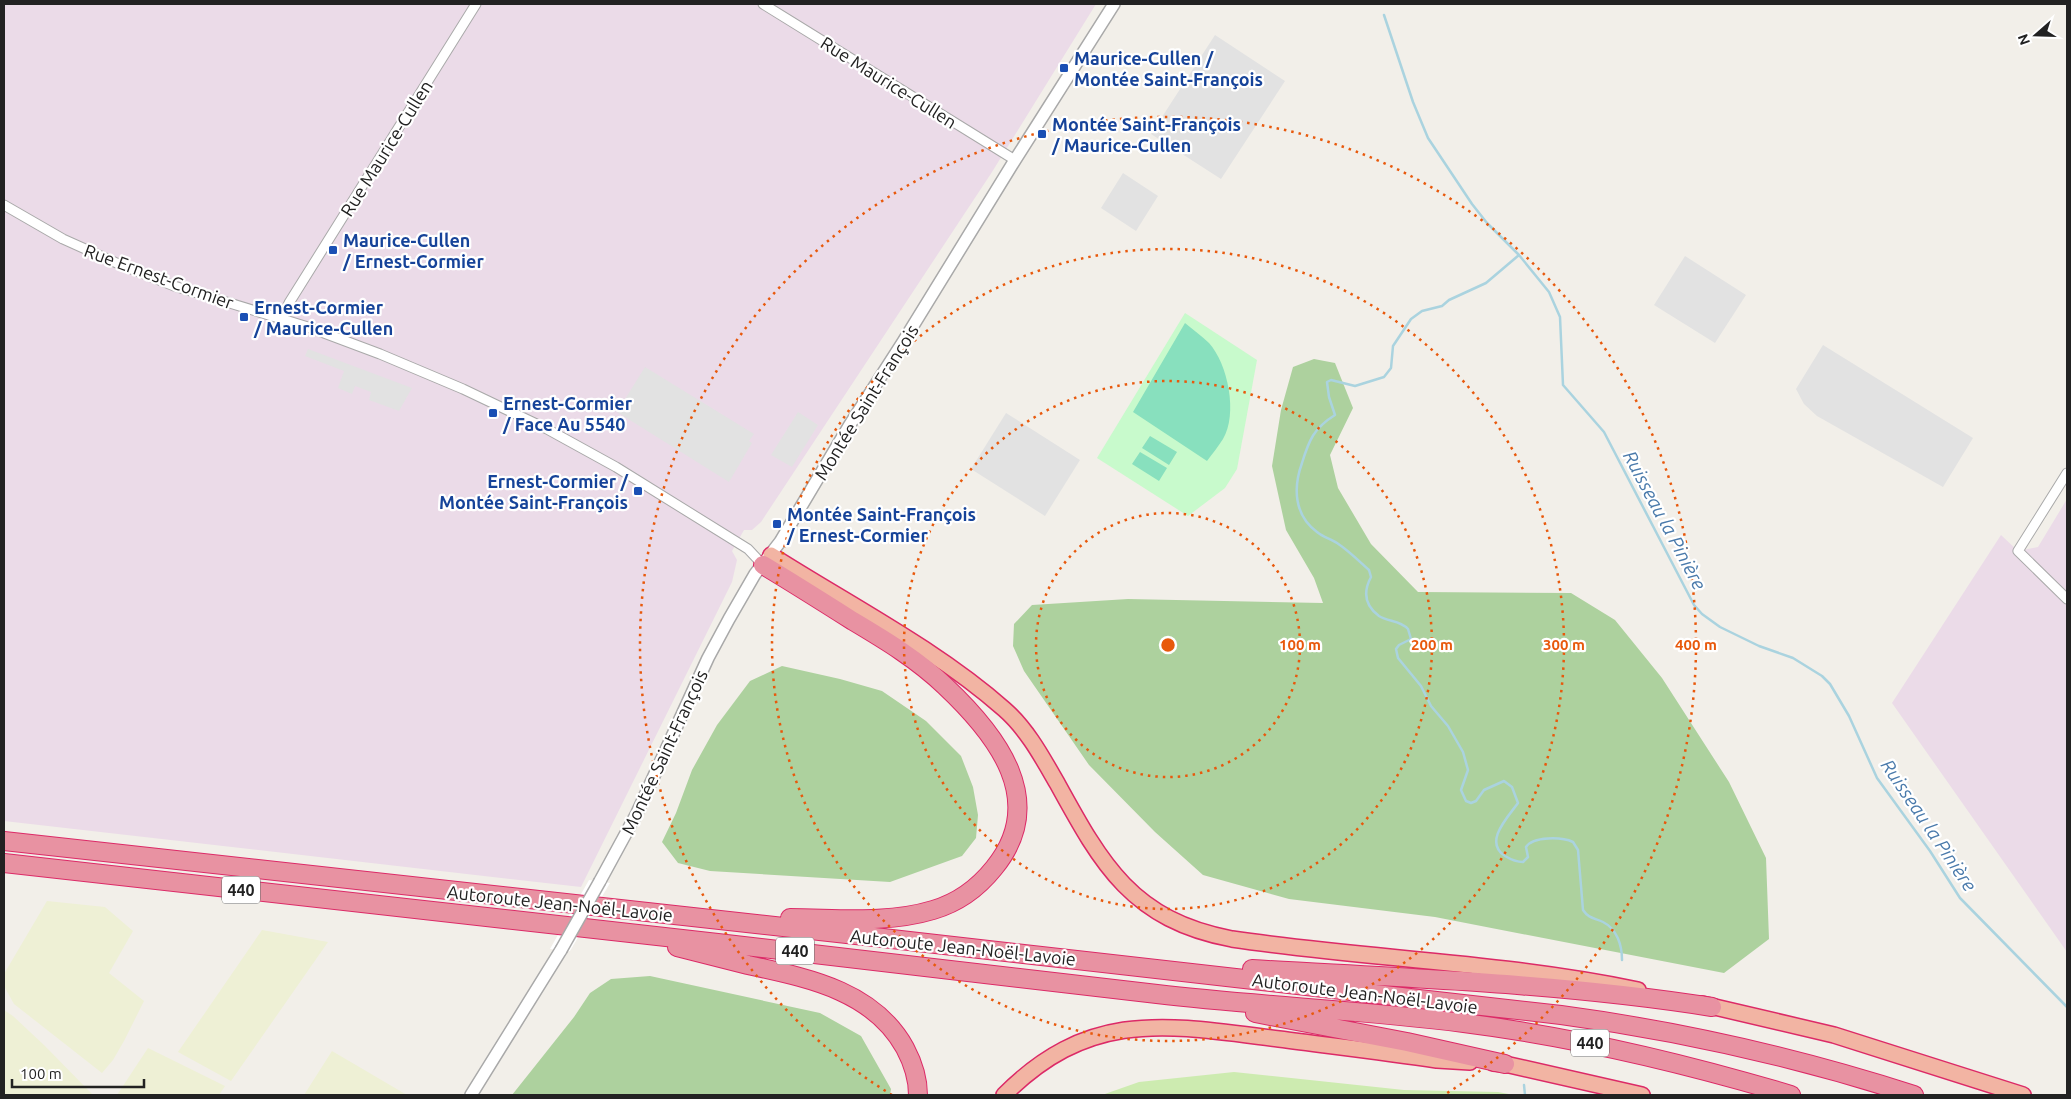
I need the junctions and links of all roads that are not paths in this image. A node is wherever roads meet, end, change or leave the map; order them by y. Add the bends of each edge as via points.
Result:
1 (476, 4) edge
2 (763, 4) edge
3 (1114, 4) edge
4 (1014, 160) junction
5 (4, 205) edge
6 (282, 318) junction
7 (2067, 474) edge
8 (748, 549) junction
9 (767, 560) junction
10 (2067, 598) edge
11 (4, 841) edge
12 (4, 863) edge
13 (692, 918) junction
14 (614, 931) junction
15 (1045, 956) junction
16 (1163, 995) junction
17 (1712, 1007) junction
18 (1505, 1064) junction
19 (1989, 1086) junction
20 (471, 1095) edge
21 (918, 1095) edge
22 (1004, 1095) edge
23 (1642, 1095) edge
24 (1791, 1095) edge
25 (1914, 1095) edge
26 (2014, 1095) edge
27 (2022, 1095) edge

1 - 6 street, Rue Maurice-Cullen
2 - 4 street, Rue Maurice-Cullen
3 - 4 street, Montée Saint-François
4 - 9 street, Montée Saint-François
5 - 6 street, Rue Ernest-Cormier via 63,239 121,266 174,286
6 - 8 street, Rue Ernest-Cormier via 421,371 547,429 616,467
7 - 10 street via 2018,551
8 - 9 street, Rue Ernest-Cormier
8 - 9 street, Rue Ernest-Cormier
9 - 13 highway via 908,656 952,693 993,740 1008,766 1016,791 1016,824 1004,854 988,876 967,894 936,910 881,918
9 - 17 highway via 933,656 1005,710 1034,744 1103,862 1131,892 1168,918 1199,931 1232,939 1563,976 1686,999
9 - 20 street, Montée Saint-François, bridge via 712,649 650,788 600,881
11 - 13 highway, Autoroute Jean-Noël-Lavoie / 440
12 - 14 highway, Autoroute Jean-Noël-Lavoie / 440
13 - 15 highway, Autoroute Jean-Noël-Lavoie / 440
14 - 16 highway, Autoroute Jean-Noël-Lavoie / 440
14 - 21 highway via 800,976 856,998 882,1018 898,1036 913,1066
15 - 17 highway via 1541,988
15 - 25 highway, Autoroute Jean-Noël-Lavoie / 440 via 1616,1023 1768,1053
16 - 18 highway
16 - 24 highway, Autoroute Jean-Noël-Lavoie / 440 via 1384,1014 1510,1029 1652,1057
17 - 19 highway via 1834,1035
18 - 22 highway via 1437,1060 1197,1029 1139,1028 1106,1033 1066,1048 1037,1066
18 - 23 highway
19 - 26 highway
19 - 27 highway

